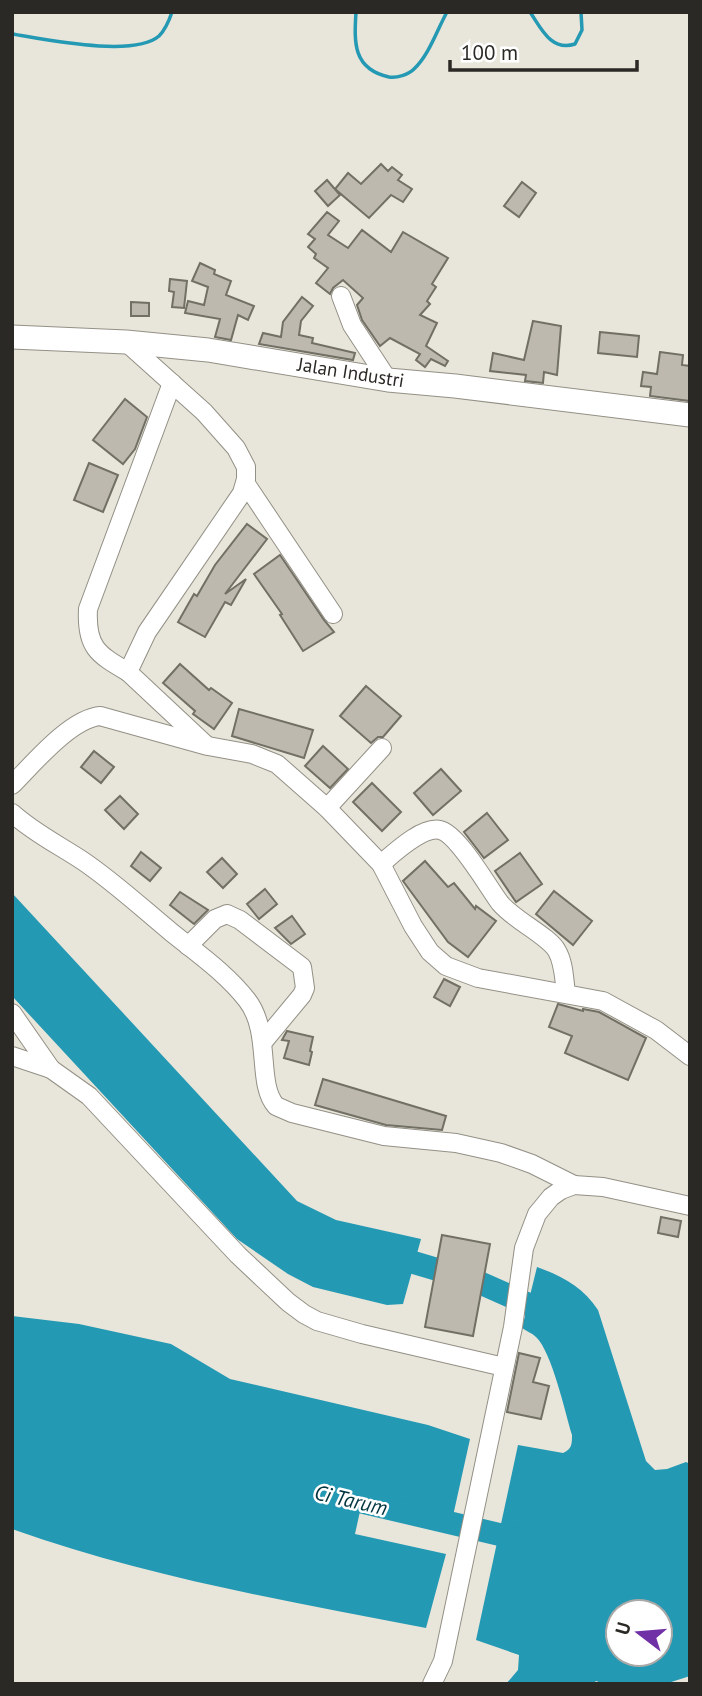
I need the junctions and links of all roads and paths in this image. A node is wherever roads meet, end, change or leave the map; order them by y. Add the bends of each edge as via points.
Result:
1 (341, 296) dead end
2 (12, 337) edge
3 (127, 342) junction
4 (388, 380) junction
5 (172, 383) junction
6 (690, 415) edge
7 (246, 484) junction
8 (333, 614) dead end
9 (128, 672) junction
10 (208, 746) junction
11 (382, 748) dead end
12 (12, 785) edge
13 (327, 808) junction
14 (12, 813) edge
15 (381, 864) junction
16 (188, 946) junction
17 (566, 993) junction
18 (12, 1013) edge
19 (263, 1042) junction
20 (12, 1056) edge
21 (690, 1056) edge
22 (51, 1069) junction
23 (574, 1185) junction
24 (690, 1206) edge
25 (504, 1367) junction
26 (432, 1684) edge

1 - 4 street via 352,325
2 - 3 main road, Jalan Industri
3 - 4 main road, Jalan Industri via 208,350
3 - 5 street
4 - 6 main road, Jalan Industri
5 - 7 street via 236,448 246,467
5 - 9 street via 89,609 87,625 95,649
7 - 8 street
7 - 9 street via 147,632
9 - 10 street
10 - 12 street via 108,717 93,717 71,729
10 - 13 street via 266,758
11 - 13 street
13 - 15 street
14 - 16 street via 92,868
15 - 17 street via 430,953 446,966 505,984
15 - 17 street via 425,832 446,832 502,904 556,948
16 - 19 street via 249,1003
16 - 19 street via 215,919 227,915 302,967 302,995
17 - 21 street via 620,1009
18 - 22 street
19 - 23 street via 267,1086 272,1102 281,1109 391,1138 456,1143 501,1153
20 - 22 street
22 - 25 street via 89,1096 238,1255 304,1314 362,1334
23 - 24 street
23 - 25 street via 542,1207 532,1224
25 - 26 street via 440,1670

